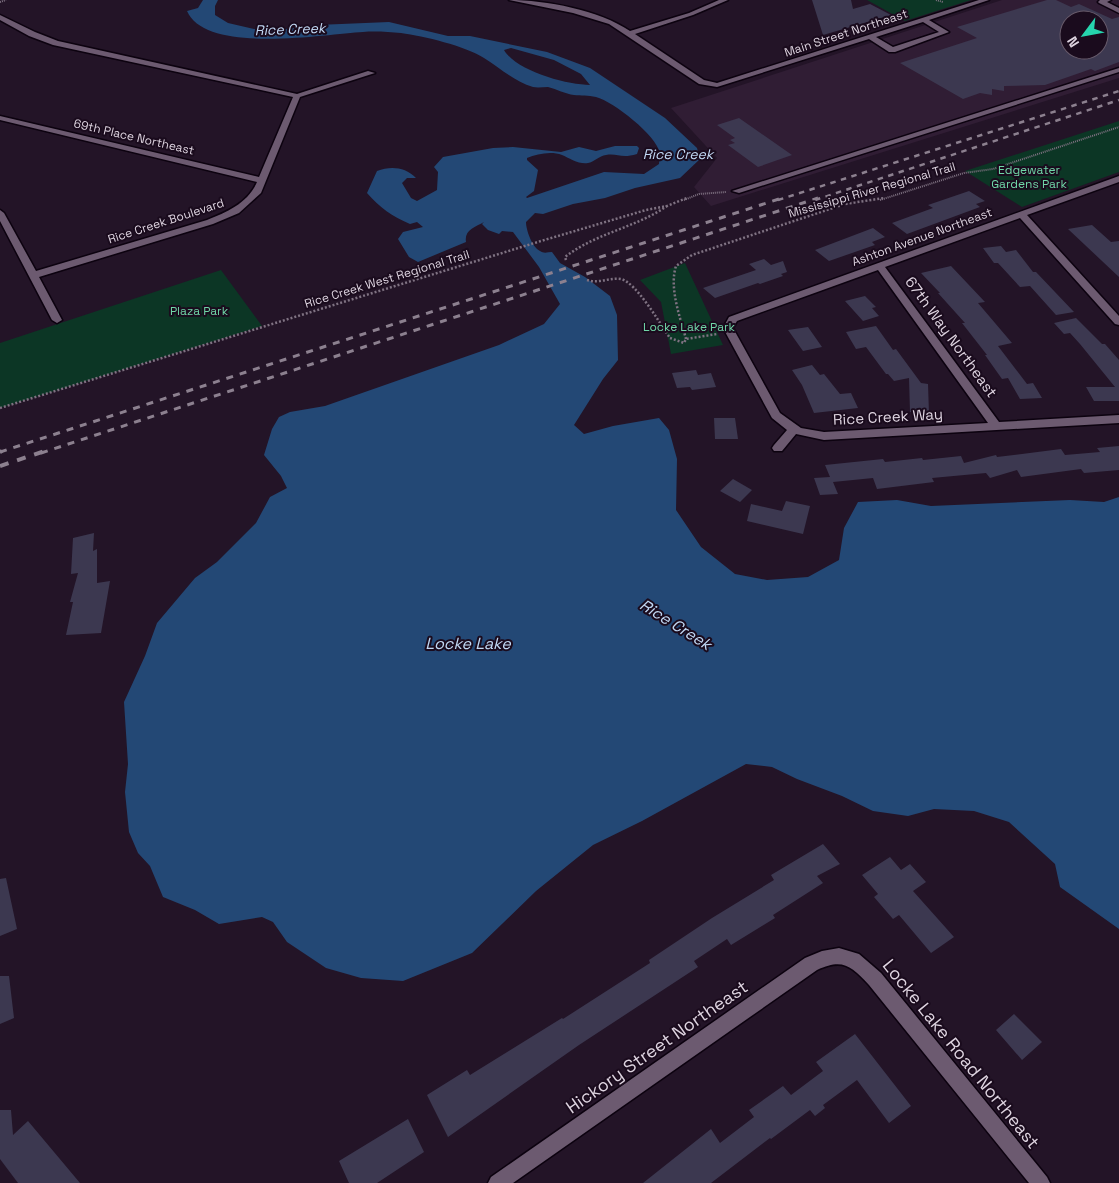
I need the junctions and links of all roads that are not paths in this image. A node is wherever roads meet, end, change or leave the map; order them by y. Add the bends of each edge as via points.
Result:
1 (512, 0) edge
2 (725, 0) edge
3 (986, 0) edge
4 (1108, 0) edge
5 (1119, 11) edge
6 (0, 18) edge
7 (924, 20) junction
8 (630, 33) junction
9 (870, 37) junction
10 (1119, 70) edge
11 (371, 73) dead end
12 (297, 96) junction
13 (0, 118) edge
14 (1119, 179) edge
15 (263, 181) junction
16 (736, 190) road end
17 (0, 212) edge
18 (1021, 214) junction
19 (880, 266) junction
20 (34, 276) junction
21 (57, 320) dead end
22 (1119, 322) edge
23 (730, 332) joint
24 (1119, 419) edge
25 (996, 426) junction
26 (793, 430) junction
27 (778, 448) dead end
28 (845, 956) joint
29 (497, 1183) edge
30 (1040, 1183) edge

1 - 8 street via 595,16
2 - 8 street
3 - 7 street, Main Street Northeast
4 - 5 street via 1101,2
6 - 12 street via 56,43
7 - 9 street, Main Street Northeast
7 - 9 street via 945,32 892,50
8 - 9 street, Main Street Northeast via 711,85
10 - 16 street
11 - 12 street
12 - 15 street, Rice Creek Boulevard
13 - 15 street, 69th Place Northeast
14 - 18 street, Ashton Avenue Northeast
15 - 20 street, Rice Creek Boulevard via 246,204 223,217
17 - 20 street
18 - 19 street, Ashton Avenue Northeast
18 - 22 street
19 - 23 street, Ashton Avenue Northeast via 733,319 729,324
19 - 25 street, 67th Way Northeast
20 - 21 street
23 - 26 street, Rice Creek Way via 776,415
24 - 25 street, Rice Creek Way
25 - 26 street, Rice Creek Way via 824,436
26 - 27 street
28 - 29 street, Hickory Street Northeast via 827,957 811,964
28 - 30 street, Locke Lake Road Northeast via 858,961 876,979

